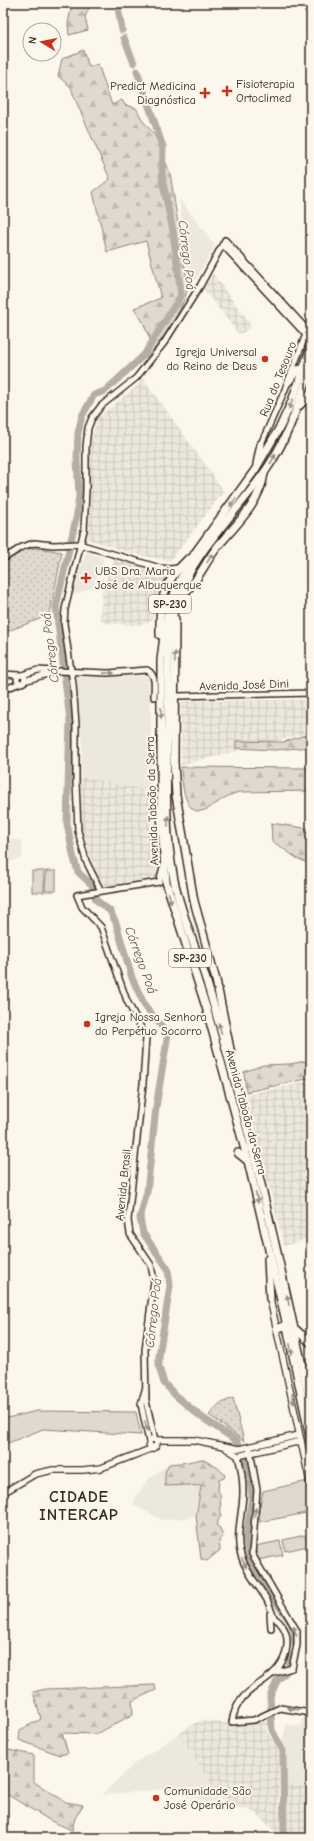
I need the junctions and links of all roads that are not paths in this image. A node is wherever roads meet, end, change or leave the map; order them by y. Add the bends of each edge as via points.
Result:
1 (306, 3) edge
2 (311, 13) edge
3 (224, 243) junction
4 (311, 321) edge
5 (308, 330) junction
6 (309, 336) edge
7 (311, 347) edge
8 (309, 368) edge
9 (289, 381) junction
10 (311, 393) edge
11 (296, 410) junction
12 (261, 444) joint
13 (255, 470) junction
14 (264, 472) junction
15 (80, 544) junction
16 (195, 553) junction
17 (3, 559) edge
18 (160, 568) junction
19 (178, 568) junction
20 (167, 586) junction
21 (178, 599) junction
22 (174, 613) junction
23 (161, 660) junction
24 (64, 671) junction
25 (30, 672) junction
26 (3, 675) edge
27 (33, 678) junction
28 (20, 679) junction
29 (3, 687) edge
30 (3, 690) edge
31 (311, 693) edge
32 (177, 696) dead end
33 (157, 697) junction
34 (164, 863) junction
35 (100, 891) junction
36 (198, 918) junction
37 (219, 975) dead end
38 (238, 1092) junction
39 (238, 1153) dead end
40 (248, 1161) junction
41 (269, 1250) junction
42 (270, 1299) joint
43 (286, 1325) junction
44 (294, 1328) junction
45 (277, 1329) junction
46 (310, 1344) edge
47 (302, 1366) junction
48 (311, 1381) edge
49 (146, 1387) junction
50 (141, 1402) junction
51 (146, 1404) junction
52 (311, 1407) edge
53 (301, 1441) junction
54 (311, 1442) edge
55 (153, 1443) junction
56 (249, 1450) junction
57 (239, 1451) junction
58 (311, 1464) edge
59 (311, 1487) edge
60 (3, 1492) edge
61 (270, 1607) junction
62 (271, 1628) dead end
63 (276, 1673) junction
64 (311, 1713) edge

1 - 2 highway
3 - 5 street
3 - 6 street
3 - 15 street via 200,286 149,363 130,383 101,406 92,418 86,439 85,514
4 - 5 street, Rua do Tesouro
5 - 6 street, Rua do Tesouro
6 - 9 street, Rua do Tesouro
7 - 8 highway, Avenida Taboão da Serra / SP-230
8 - 9 highway via 297,370
8 - 11 highway, Avenida Taboão da Serra / SP-230
8 -> 13 highway, Avenida Taboão da Serra / SP-230 via 284,420
9 - 12 street, Rua do Tesouro
10 - 11 highway
14 -> 11 highway, Avenida Taboão da Serra / SP-230 via 285,437
12 - 13 highway
13 -> 16 highway, Avenida Taboão da Serra / SP-230
14 - 21 highway, Avenida Taboão da Serra / SP-230 via 204,551
21 -> 14 highway via 193,585 218,546 252,506 262,485
15 - 17 street via 34,543
15 - 18 street
15 - 24 street via 64,614
16 - 19 highway
16 - 23 highway, Avenida Taboão da Serra / SP-230 via 170,604
18 - 19 street
18 - 20 street via 168,575
19 - 20 highway
20 - 23 highway via 159,617
21 - 22 highway, Avenida Taboão da Serra / SP-230
36 -> 22 highway via 175,786
38 -> 22 highway, Avenida Taboão da Serra / SP-230 via 201,964 179,903 171,863 168,836 168,656
23 - 33 highway, Avenida Taboão da Serra / SP-230
24 - 25 street via 44,669
24 - 27 street
24 -> 33 street via 108,673 147,670 154,677
24 - 35 street via 77,733 78,831 86,860
25 - 27 street
25 - 28 street
26 - 28 street
27 - 28 street
28 - 29 street
28 - 30 street
31 - 32 street, Avenida José Dini
33 -> 34 highway, Avenida Taboão da Serra / SP-230
34 - 35 street via 159,882
34 -> 40 highway, Avenida Taboão da Serra / SP-230 via 170,899 206,1007
35 - 49 street, Avenida Brasil via 79,896 82,907 102,927 128,1001 146,1037 128,1220 130,1234 150,1265 154,1281 145,1342
36 - 37 highway
36 - 38 highway via 227,1025
44 -> 38 highway, Avenida Taboão da Serra / SP-230
39 - 40 highway
40 -> 41 highway, Avenida Taboão da Serra / SP-230
41 - 42 highway
41 - 43 highway, Avenida Taboão da Serra / SP-230
42 - 45 main road
43 - 44 highway
43 - 45 highway
43 -> 54 highway, Avenida Taboão da Serra / SP-230
44 - 46 highway
44 - 47 highway, Avenida Taboão da Serra / SP-230
45 -> 53 main road
47 - 48 highway
47 - 52 highway, Avenida Taboão da Serra / SP-230
49 - 50 street, Avenida Brasil
49 - 51 street, Avenida Brasil
50 - 51 street
50 -> 55 street, Avenida Brasil
51 - 55 street, Avenida Brasil
53 - 56 main road via 283,1442
53 - 58 main road
53 - 59 main road
55 - 57 main road via 202,1441
55 - 60 main road via 133,1455 93,1469 53,1470 35,1474
56 - 57 main road
63 -> 56 street via 290,1669 298,1645 297,1632 252,1554 257,1490
57 -> 61 street via 243,1491 239,1538 241,1557
61 - 62 street
61 - 63 street via 274,1618 284,1627 287,1640 283,1660
64 -> 63 street via 286,1708 247,1721 232,1722 243,1696

